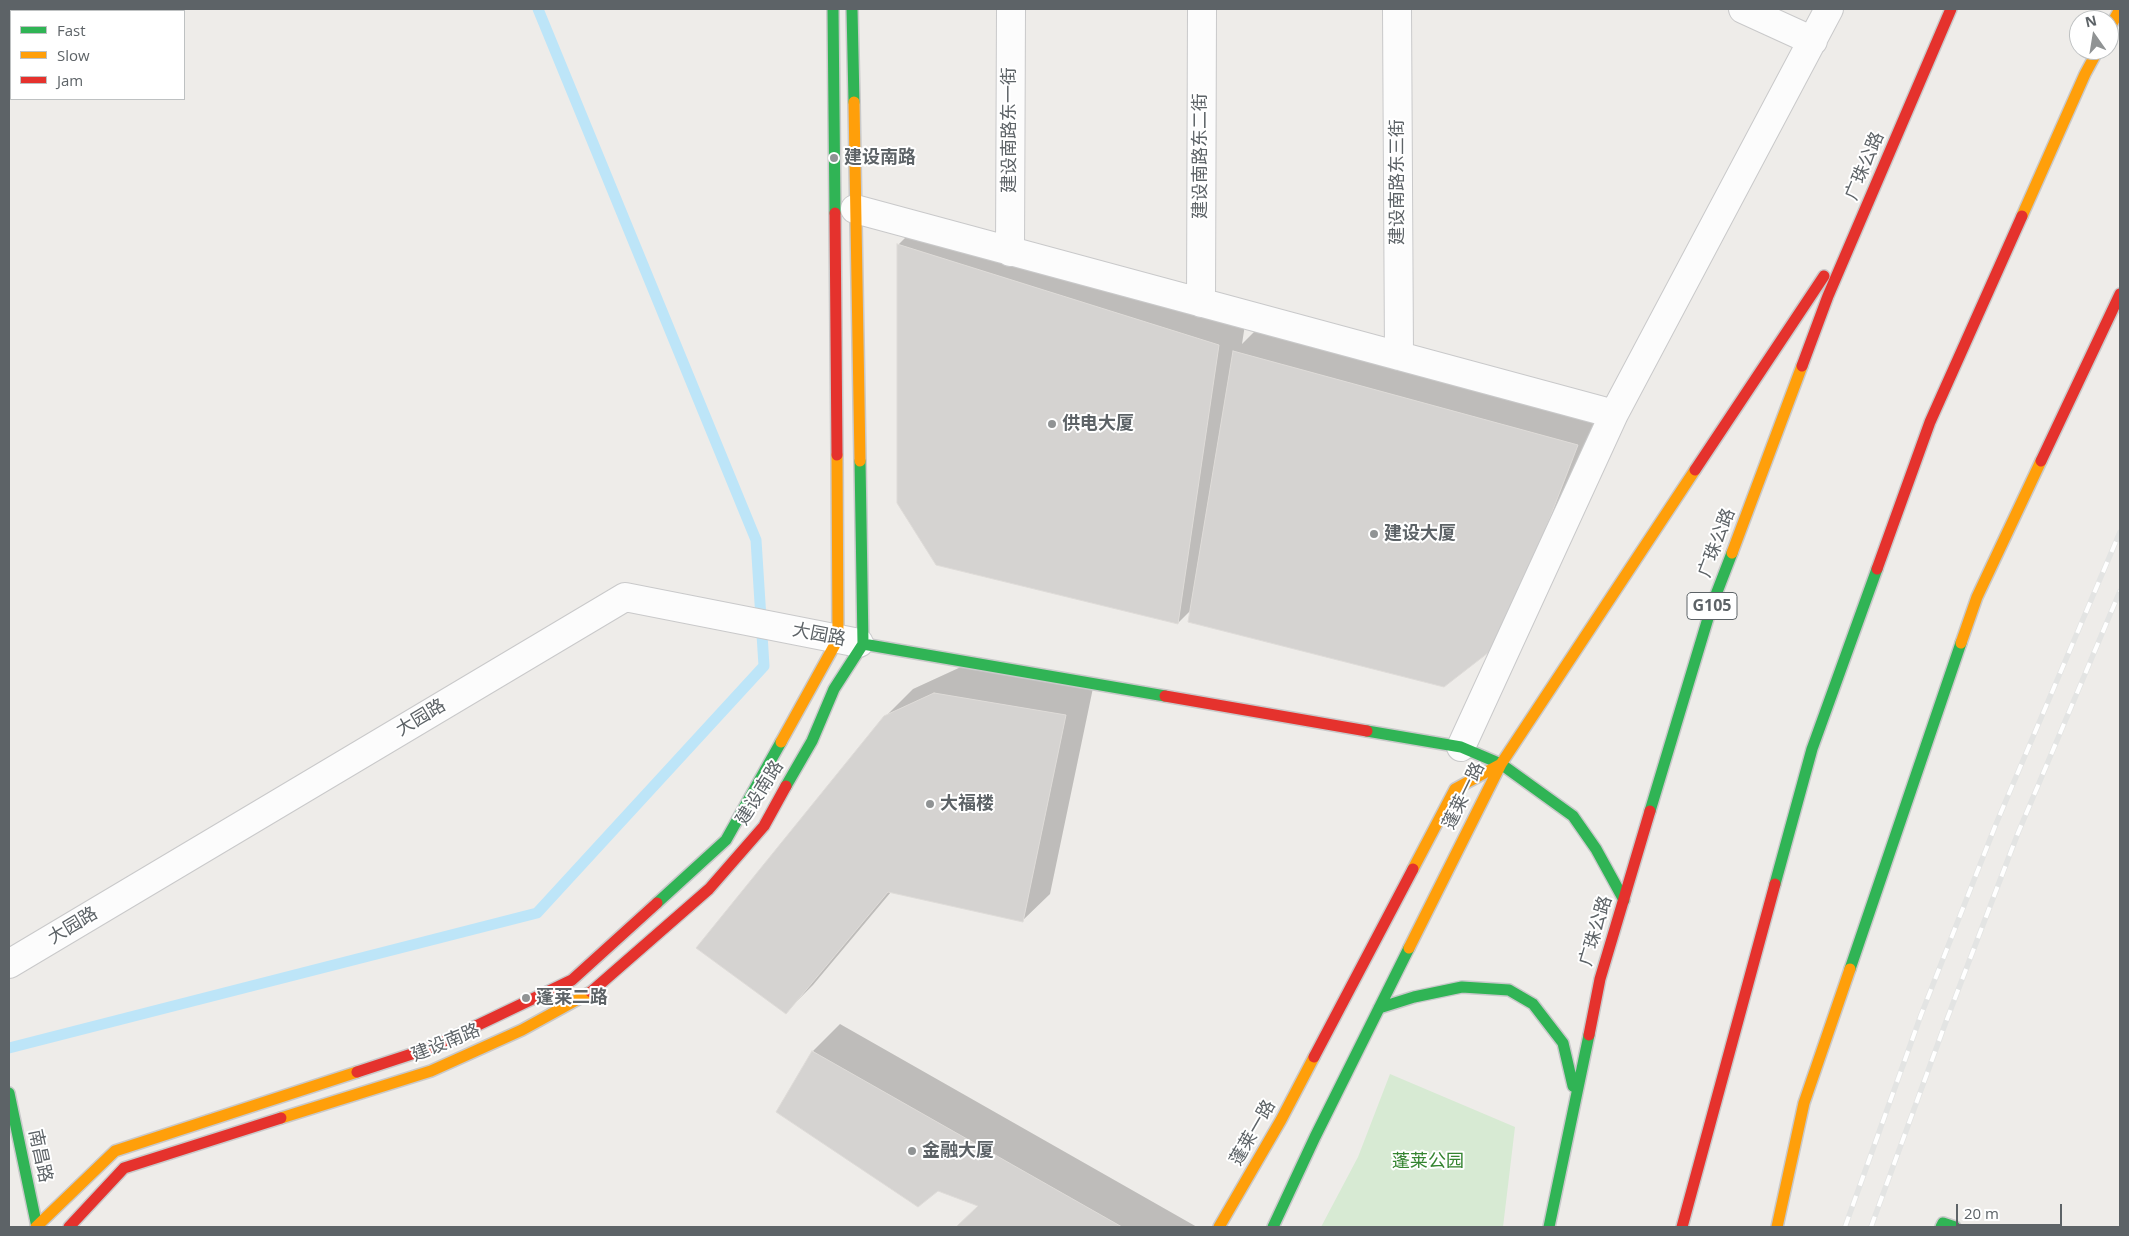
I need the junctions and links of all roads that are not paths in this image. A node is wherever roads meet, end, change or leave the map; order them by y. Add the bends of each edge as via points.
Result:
1 (833, 9) edge
2 (852, 9) edge
3 (1011, 9) edge
4 (1202, 9) edge
5 (1396, 9) edge
6 (1743, 9) edge
7 (1829, 9) edge
8 (1952, 9) edge
9 (1813, 41) junction
10 (2093, 60) edge
11 (855, 209) junction
12 (1860, 222) junction
13 (1010, 252) junction
14 (2120, 294) edge
15 (1201, 303) junction
16 (1399, 356) junction
17 (1614, 414) junction
18 (851, 641) junction
19 (1461, 747) junction
20 (1500, 764) junction
21 (1624, 900) junction
22 (9, 964) edge
23 (1379, 1008) junction
24 (9, 1093) edge
25 (1576, 1096) junction
26 (37, 1227) edge
27 (69, 1227) edge
28 (1219, 1227) edge
29 (1273, 1227) edge
30 (1549, 1227) edge
31 (1682, 1227) edge
32 (1776, 1227) edge
33 (1941, 1227) edge
34 (1955, 1227) edge

1 - 18 main road
2 - 11 main road
3 - 13 street, 建设南路东一街
4 - 15 street, 建设南路东二街
5 - 16 street, 建设南路东三街
6 - 9 street
7 - 9 street
8 - 12 main road, 广珠公路 / G105
9 - 17 street
10 - 31 main road via 1930,422 1812,749
11 - 13 street
11 - 18 main road
12 - 20 main road
12 - 21 main road, 广珠公路 / G105 via 1828,296 1712,605
13 - 15 street
14 - 32 main road via 1977,597 1804,1102
15 - 16 street
16 - 17 street
17 - 19 street
18 - 19 main road
18 - 22 street, 大园路 via 625,597
18 - 26 main road via 726,840 572,980 430,1048 115,1151
18 - 27 main road, 建设南路 via 812,741 764,826 709,889 596,989 522,1030 431,1070 124,1168
19 - 20 main road
20 - 21 main road via 1573,816
20 - 23 main road, 蓬莱一路
20 - 28 main road, 蓬莱一路 via 1455,789 1281,1120
21 - 25 main road, 广珠公路 / G105 via 1600,979
23 - 25 main road via 1414,996 1462,987 1509,990 1532,1004 1564,1043
23 - 29 main road, 蓬莱一路
24 - 26 main road, 南昌路
25 - 30 main road, 广珠公路 / G105
33 - 34 main road via 1943,1223

